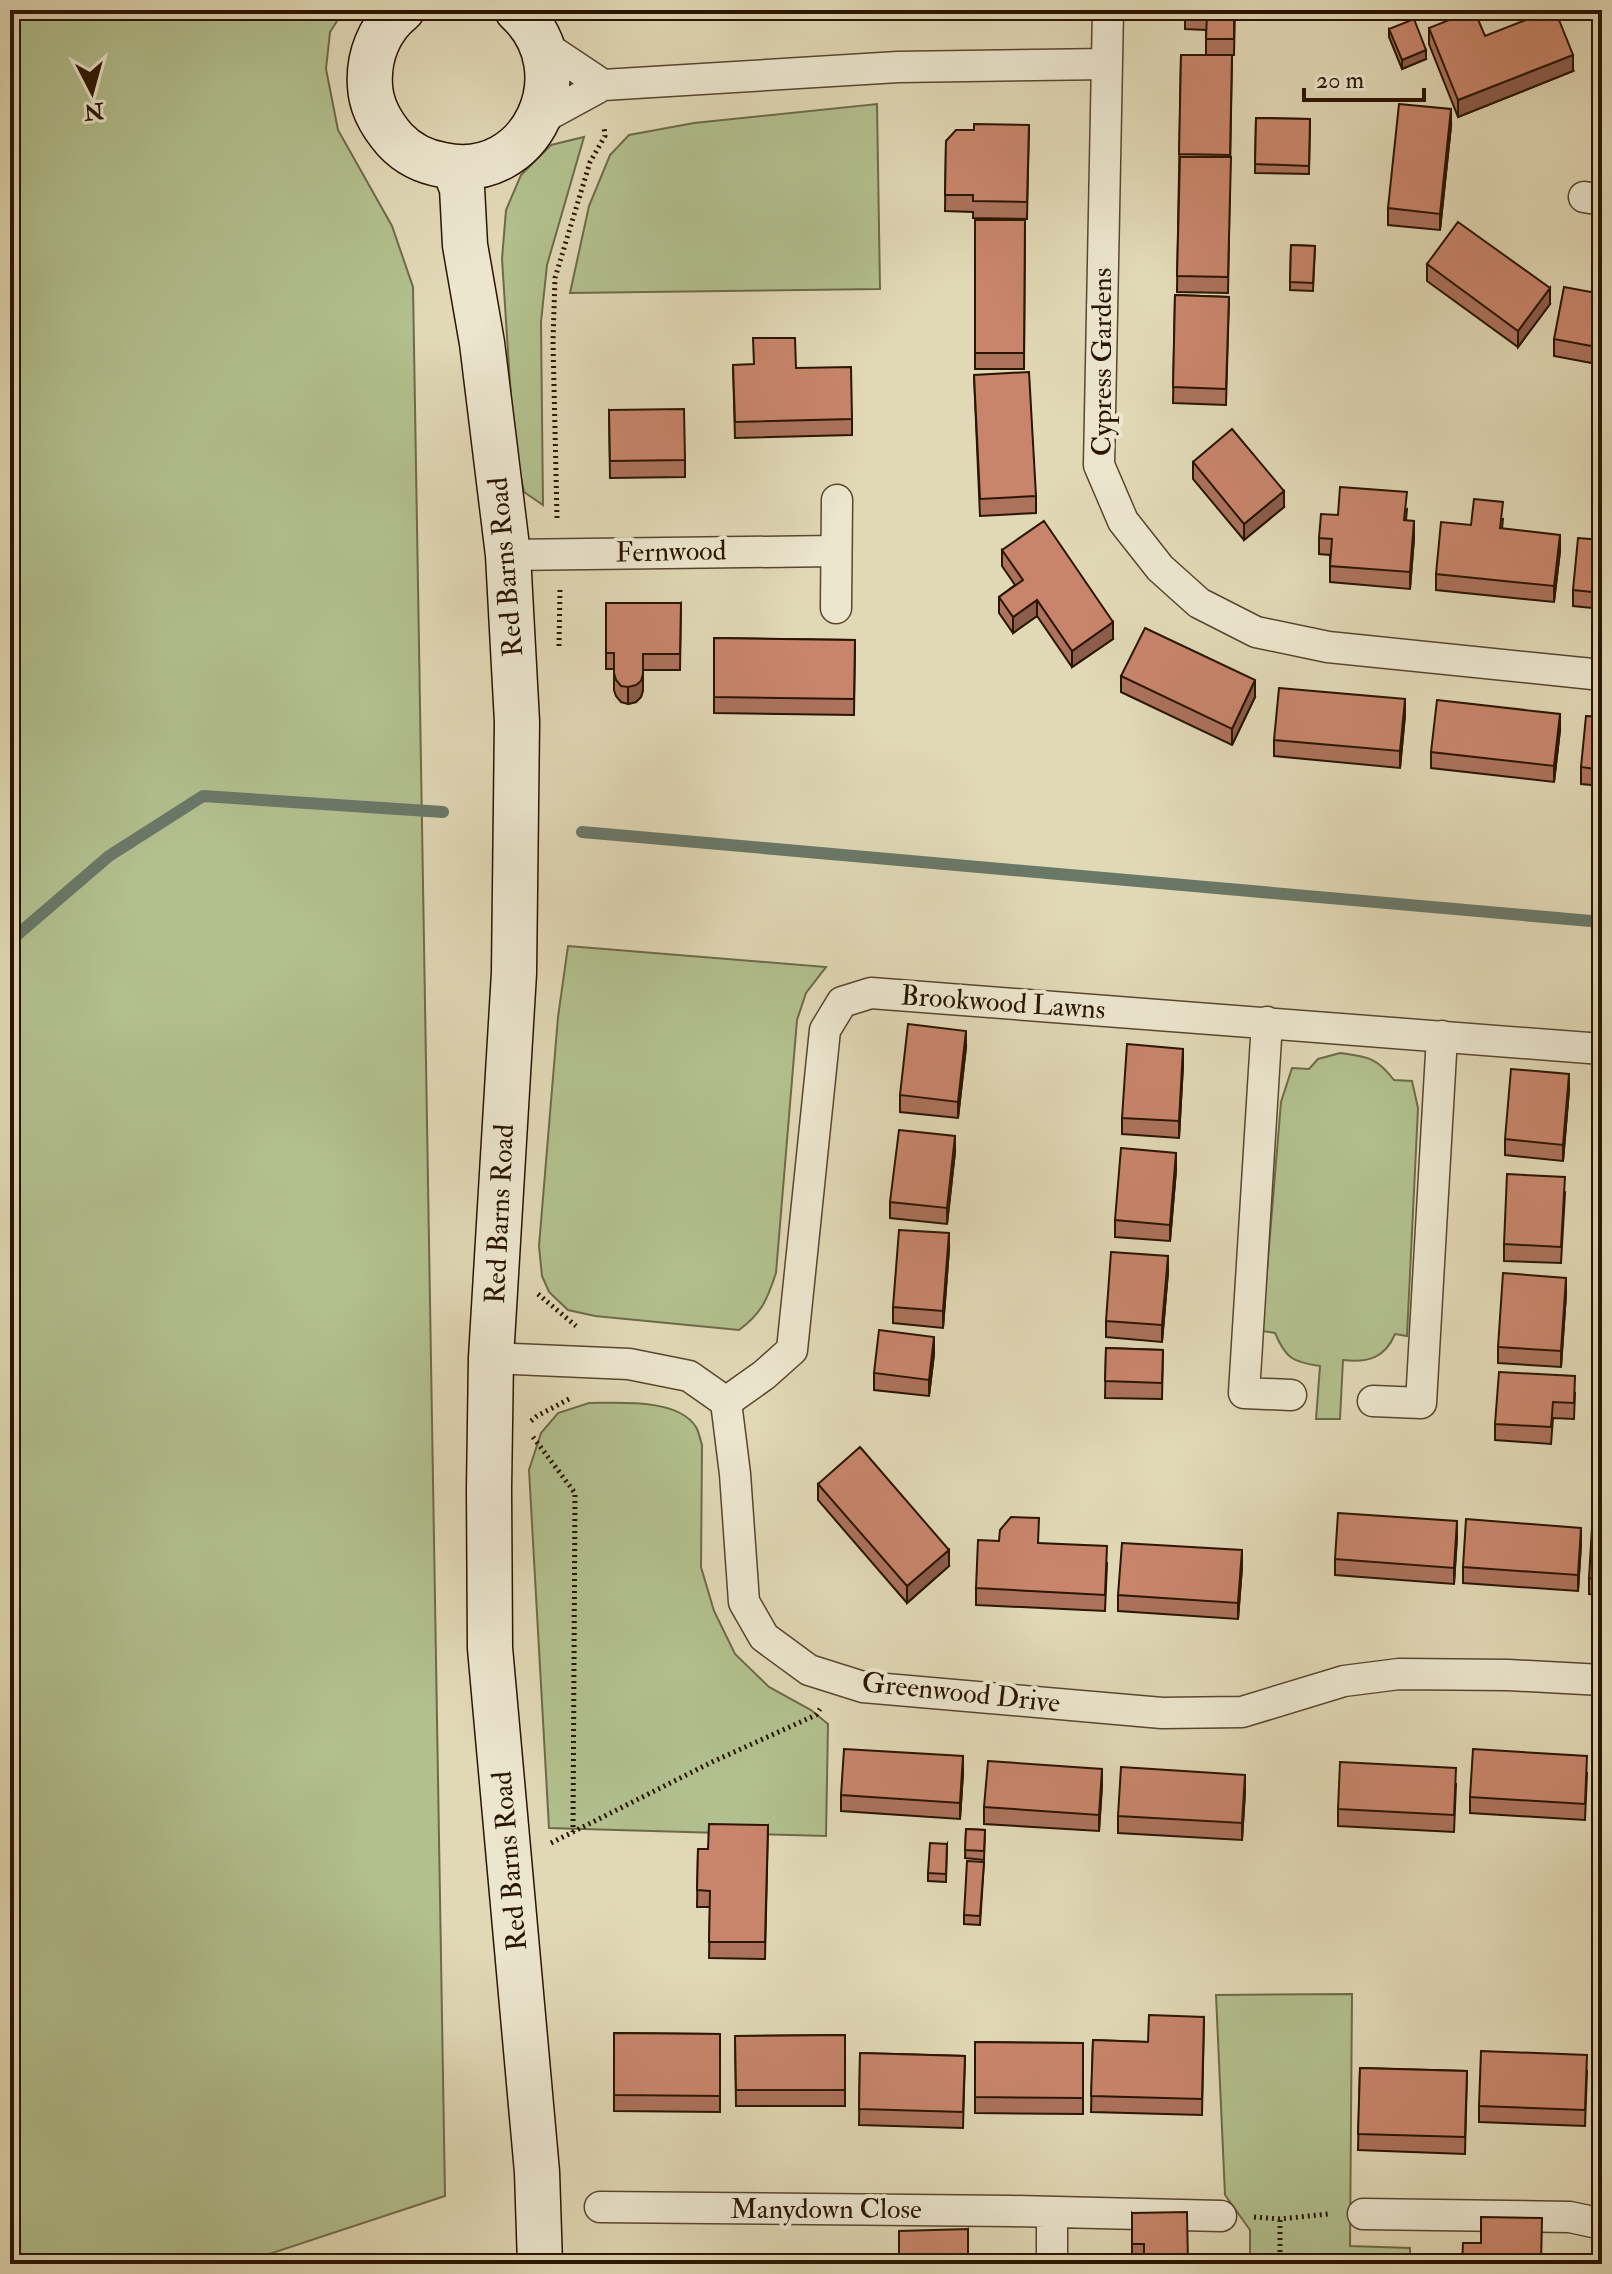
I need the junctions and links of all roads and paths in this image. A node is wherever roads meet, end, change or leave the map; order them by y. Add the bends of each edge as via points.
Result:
1 (402, 10) edge
2 (1108, 10) edge
3 (528, 26) edge
4 (1107, 64) junction
5 (603, 85) junction
6 (537, 121) junction
7 (454, 168) junction
8 (837, 500) dead end
9 (835, 551) junction
10 (508, 555) junction
11 (836, 608) dead end
12 (1602, 675) edge
13 (1267, 1022) junction
14 (1442, 1036) junction
15 (1602, 1049) edge
16 (491, 1370) junction
17 (1291, 1395) dead end
18 (1373, 1401) dead end
19 (726, 1402) junction
20 (843, 1680) junction
21 (1602, 1680) edge
22 (573, 1832) junction
23 (549, 1844) dead end
24 (600, 2207) dead end
25 (1052, 2212) junction
26 (1363, 2214) joint
27 (1221, 2216) joint
28 (1280, 2219) junction
29 (1602, 2224) edge
30 (540, 2264) edge
31 (1052, 2264) edge
32 (1280, 2264) edge

1 - 7 street via 376,42 369,70 371,99 382,125 401,147 426,162
2 - 4 street, Cypress Gardens
3 - 5 street
3 - 6 street via 546,57 548,84
4 - 5 street via 898,67
4 - 12 street, Cypress Gardens via 1099,465 1123,521 1160,568 1199,603 1256,632 1328,647
5 - 6 street
6 - 7 street via 507,153 482,165
7 - 10 street, Red Barns Road via 462,188 465,245
8 - 9 street
9 - 10 street, Fernwood
9 - 11 street
10 - 16 street, Red Barns Road via 517,722 514,973
13 - 14 street, Brookwood Lawns
13 - 17 street via 1244,1393
13 - 19 street, Brookwood Lawns via 871,993 842,1002 825,1030 792,1350
14 - 15 street, Brookwood Lawns
14 - 18 street via 1421,1403
16 - 19 street via 629,1364 689,1376
16 - 22 path via 575,1493
16 - 30 street, Red Barns Road via 490,1648
19 - 20 street, Greenwood Drive via 744,1602 764,1637 809,1670
20 - 21 street, Greenwood Drive via 863,1687 1162,1713 1242,1712 1344,1681 1399,1674
20 - 22 path via 816,1715
22 - 23 path
24 - 25 street, Manydown Close
25 - 27 street, Manydown Close
25 - 31 street
26 - 28 path
26 - 29 street via 1570,2217
27 - 28 path
28 - 32 path

